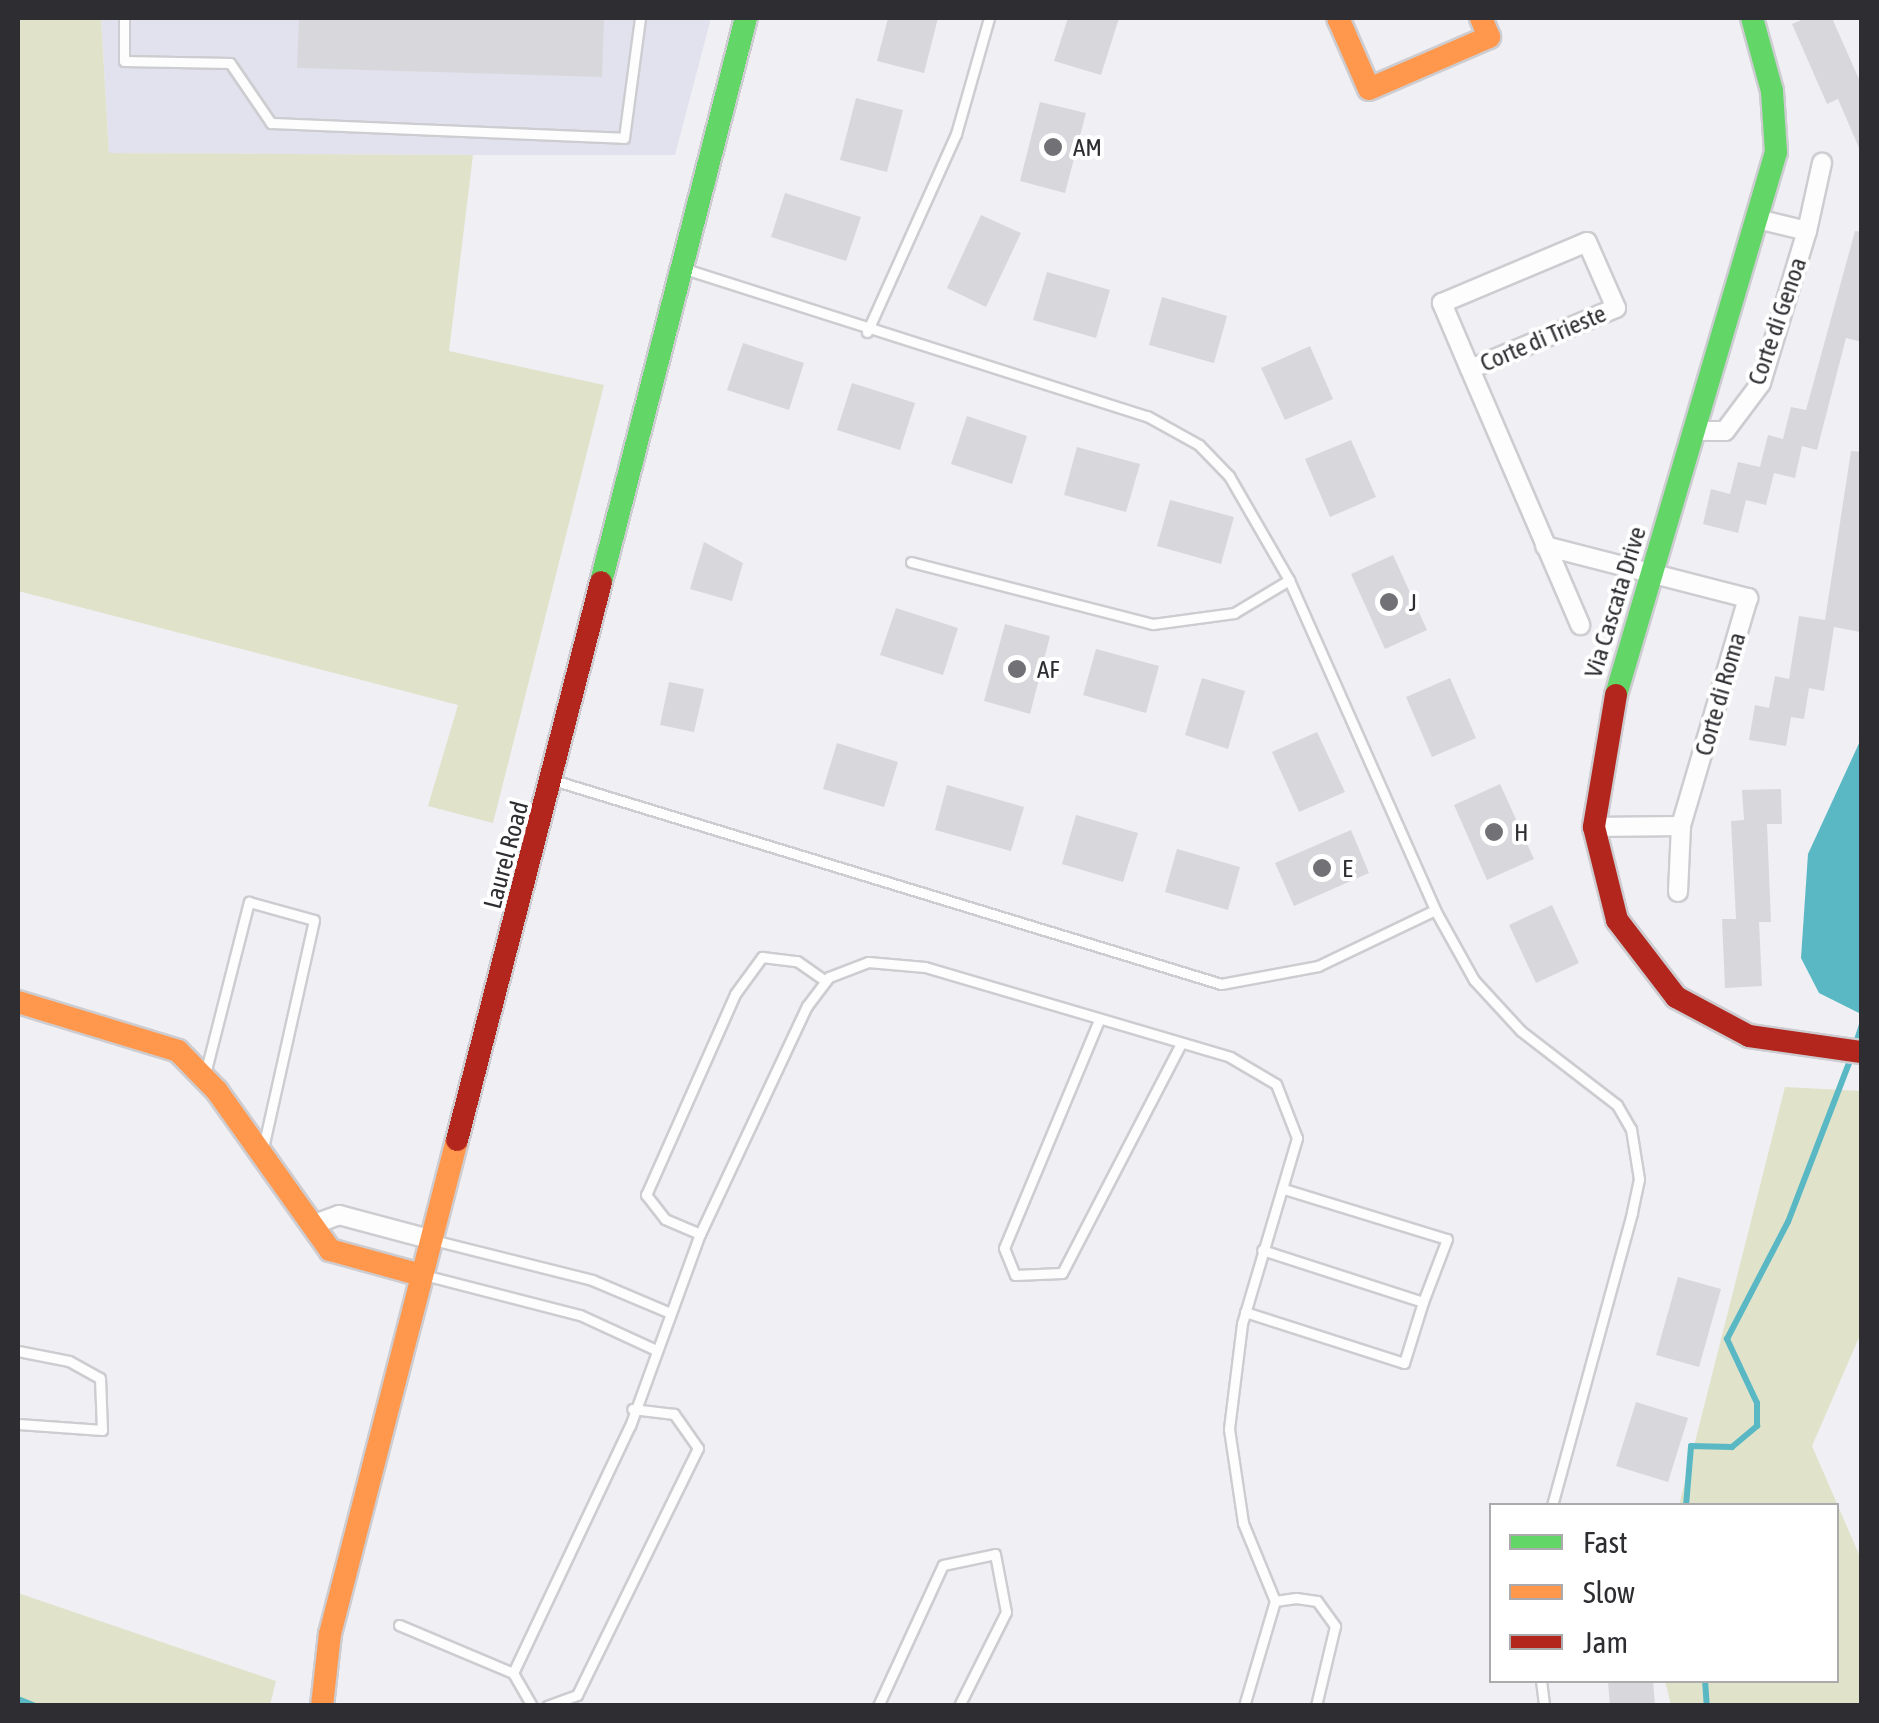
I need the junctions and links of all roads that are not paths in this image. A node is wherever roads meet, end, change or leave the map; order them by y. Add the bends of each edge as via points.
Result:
1 (124, 18) edge
2 (640, 18) edge
3 (746, 18) edge
4 (989, 18) edge
5 (1340, 18) edge
6 (1481, 18) edge
7 (1752, 18) edge
8 (1822, 163) dead end
9 (1756, 220) junction
10 (1807, 231) junction
11 (682, 268) junction
12 (867, 332) junction
13 (1470, 369) junction
14 (1695, 431) junction
15 (1545, 546) junction
16 (911, 562) dead end
17 (1655, 568) junction
18 (1288, 580) junction
19 (1580, 625) dead end
20 (554, 780) junction
21 (1681, 826) junction
22 (1594, 827) junction
23 (1678, 892) dead end
24 (1434, 910) junction
25 (826, 981) junction
26 (18, 1002) edge
27 (1099, 1020) junction
28 (1180, 1045) junction
29 (1850, 1051) edge
30 (204, 1078) junction
31 (262, 1156) junction
32 (1284, 1189) junction
33 (312, 1226) junction
34 (700, 1234) junction
35 (433, 1240) junction
36 (1262, 1250) junction
37 (421, 1274) junction
38 (1423, 1302) junction
39 (668, 1312) junction
40 (1245, 1312) junction
41 (654, 1348) junction
42 (18, 1351) edge
43 (632, 1409) junction
44 (18, 1424) edge
45 (1553, 1503) edge
46 (1275, 1601) junction
47 (400, 1625) dead end
48 (513, 1673) junction
49 (322, 1706) edge
50 (532, 1706) edge
51 (547, 1706) edge
52 (878, 1706) edge
53 (959, 1706) edge
54 (1244, 1706) edge
55 (1316, 1706) edge

1 - 2 lane via 124,61 230,63 271,123 624,138
3 - 11 street, Laurel Road
4 - 12 lane via 956,134
5 - 6 street via 1369,89 1489,36
7 - 9 street, Via Cascata Drive via 1778,131
8 - 10 street, Corte di Genoa
9 - 10 street, Corte di Genoa
9 - 14 street, Via Cascata Drive
10 - 14 street, Corte di Genoa via 1761,384 1725,431
11 - 12 lane
11 - 20 street, Laurel Road
12 - 18 lane via 1147,416 1200,445 1229,476
13 - 13 street, Corte di Trieste via 1442,303 1587,242 1616,308
13 - 15 street, Corte di Trieste
14 - 17 street, Via Cascata Drive
15 - 17 street
15 - 19 street, Corte di Trieste
16 - 18 lane via 1153,624 1234,614
17 - 21 street, Corte di Roma via 1748,598
17 - 22 street, Via Cascata Drive via 1601,749
18 - 24 lane
20 - 24 lane via 1221,984 1318,966
20 - 35 street, Laurel Road
21 - 22 street
21 - 23 street, Corte di Roma
22 - 29 street, Via Cascata Drive via 1617,920 1676,997 1749,1036
24 - 45 lane via 1474,980 1521,1031 1617,1104 1639,1154 1632,1213
25 - 27 lane via 868,962 925,967
25 - 34 lane via 807,1006
25 - 34 lane via 797,961 762,957 736,994 646,1194 665,1220
26 - 30 street via 178,1051
27 - 28 lane
27 - 28 lane via 1004,1248 1015,1276 1062,1273
28 - 32 lane via 1230,1057 1276,1084 1297,1138
30 - 31 street
30 - 31 lane via 249,902 314,920
31 - 33 street
32 - 36 lane
32 - 38 lane via 1447,1239
33 - 35 street via 339,1215
33 - 37 street via 330,1250
34 - 39 lane
35 - 37 street, Laurel Road
35 - 39 lane via 592,1280
36 - 38 lane
36 - 40 lane
37 - 41 lane via 580,1315
37 - 49 street, Laurel Road via 330,1634
38 - 40 lane via 1404,1364
39 - 41 lane
40 - 46 lane via 1228,1429 1243,1523
41 - 43 lane
42 - 44 lane via 69,1360 100,1378 102,1430
43 - 48 lane
43 - 51 lane via 674,1414 698,1448 576,1695
46 - 54 lane
46 - 55 lane via 1318,1601 1336,1626
47 - 48 lane
48 - 50 lane
52 - 53 lane via 944,1566 994,1554 1006,1612

